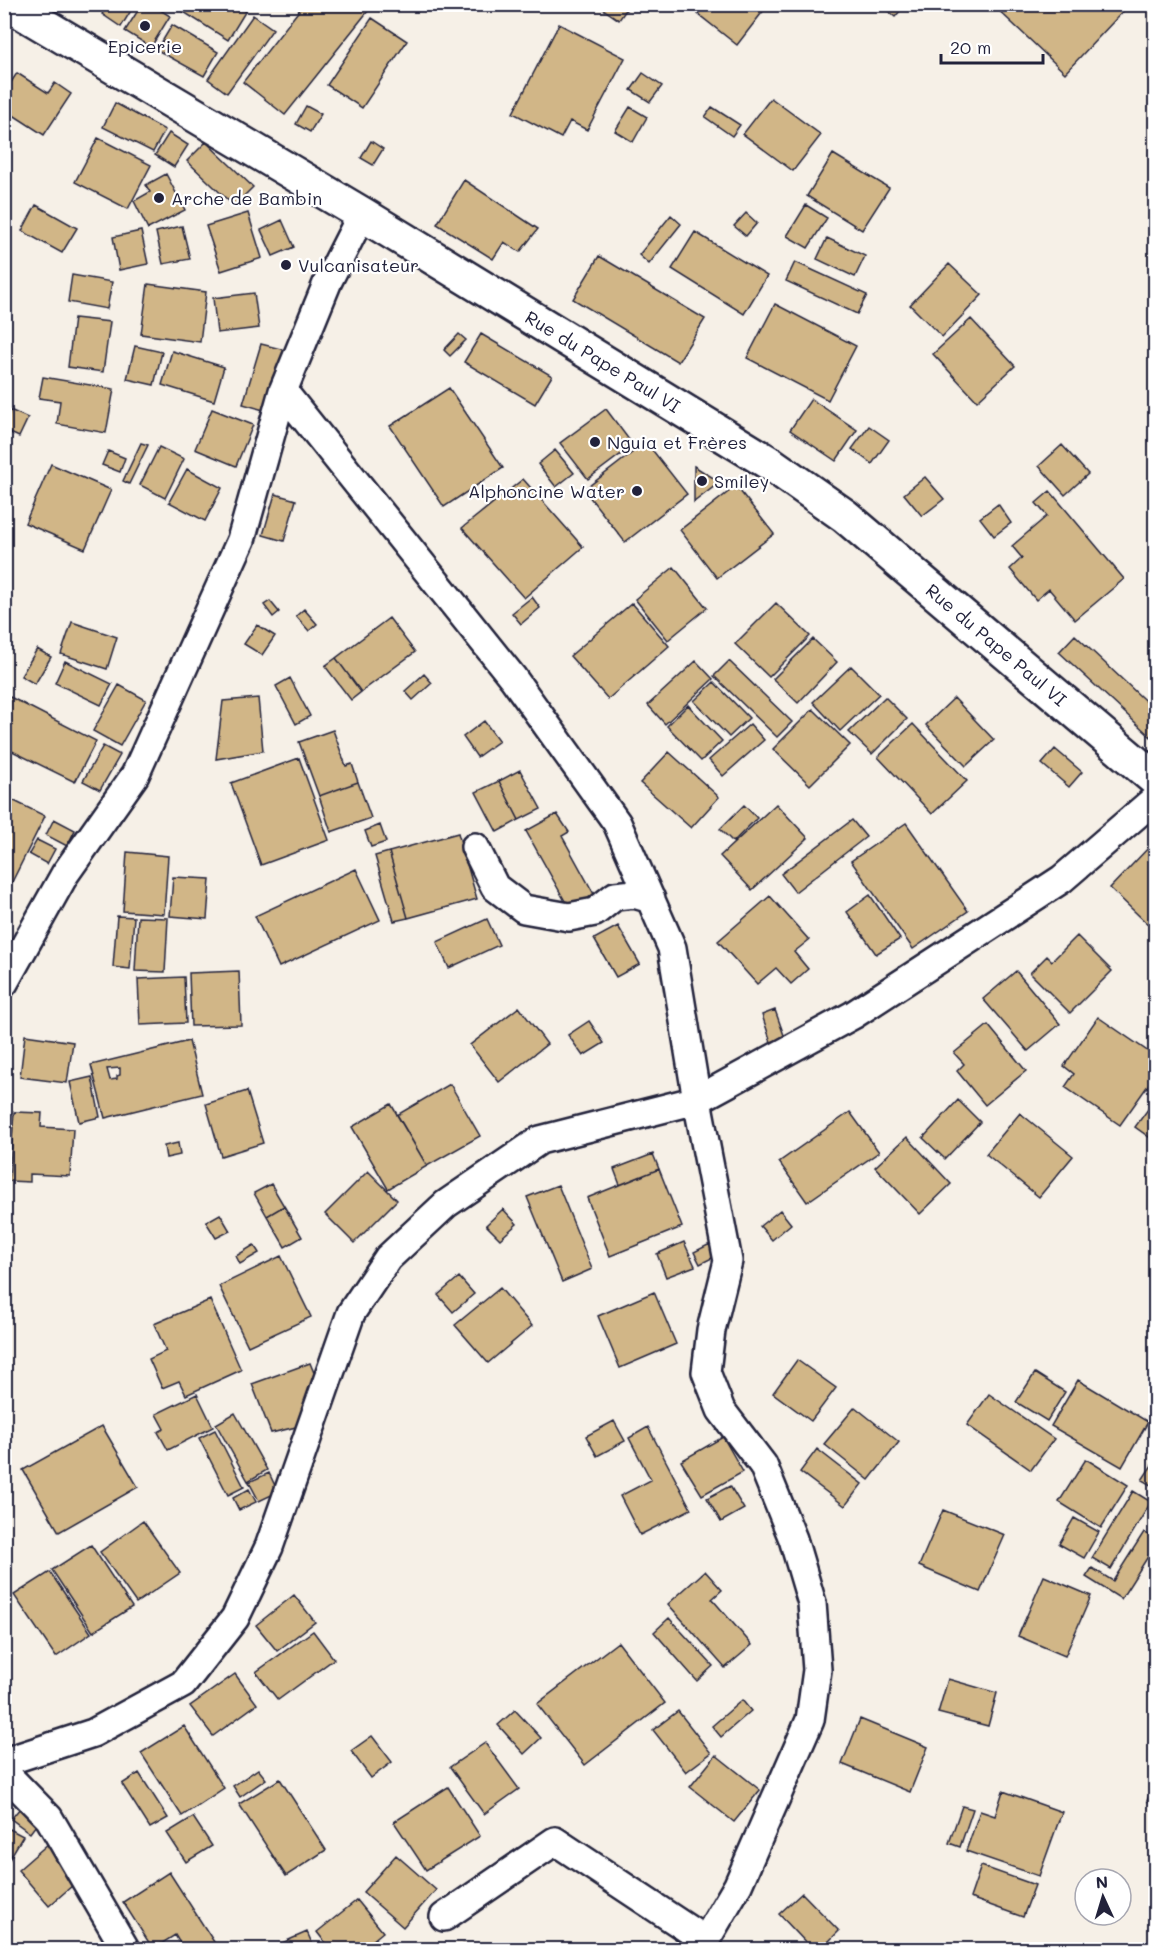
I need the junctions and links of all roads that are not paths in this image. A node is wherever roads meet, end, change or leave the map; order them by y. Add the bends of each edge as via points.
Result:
1 (8, 4) edge
2 (362, 214) junction
3 (283, 391) junction
4 (1155, 780) edge
5 (1155, 798) edge
6 (475, 847) dead end
7 (651, 899) junction
8 (4, 983) edge
9 (697, 1100) junction
10 (4, 1762) edge
11 (4, 1773) edge
12 (444, 1917) dead end
13 (703, 1945) edge
14 (126, 1950) edge

1 - 2 street, Rue du Pape Paul VI
2 - 3 street via 328,281
2 - 4 street, Rue du Pape Paul VI via 771,464 845,516
3 - 7 street via 513,678 617,823
3 - 8 street via 241,540 135,775 65,874
5 - 9 street via 1062,879 853,1015
6 - 7 street via 495,886 524,909 569,917 595,912 615,896 634,894
7 - 9 street via 672,948
9 - 10 street via 540,1140 446,1204 388,1258 351,1313 269,1547 235,1618 183,1684 93,1733
9 - 13 street via 728,1261 711,1330 706,1372 721,1410 763,1465 793,1539 812,1603 817,1670 810,1720 738,1885
11 - 14 street via 49,1818
12 - 13 street via 555,1841

